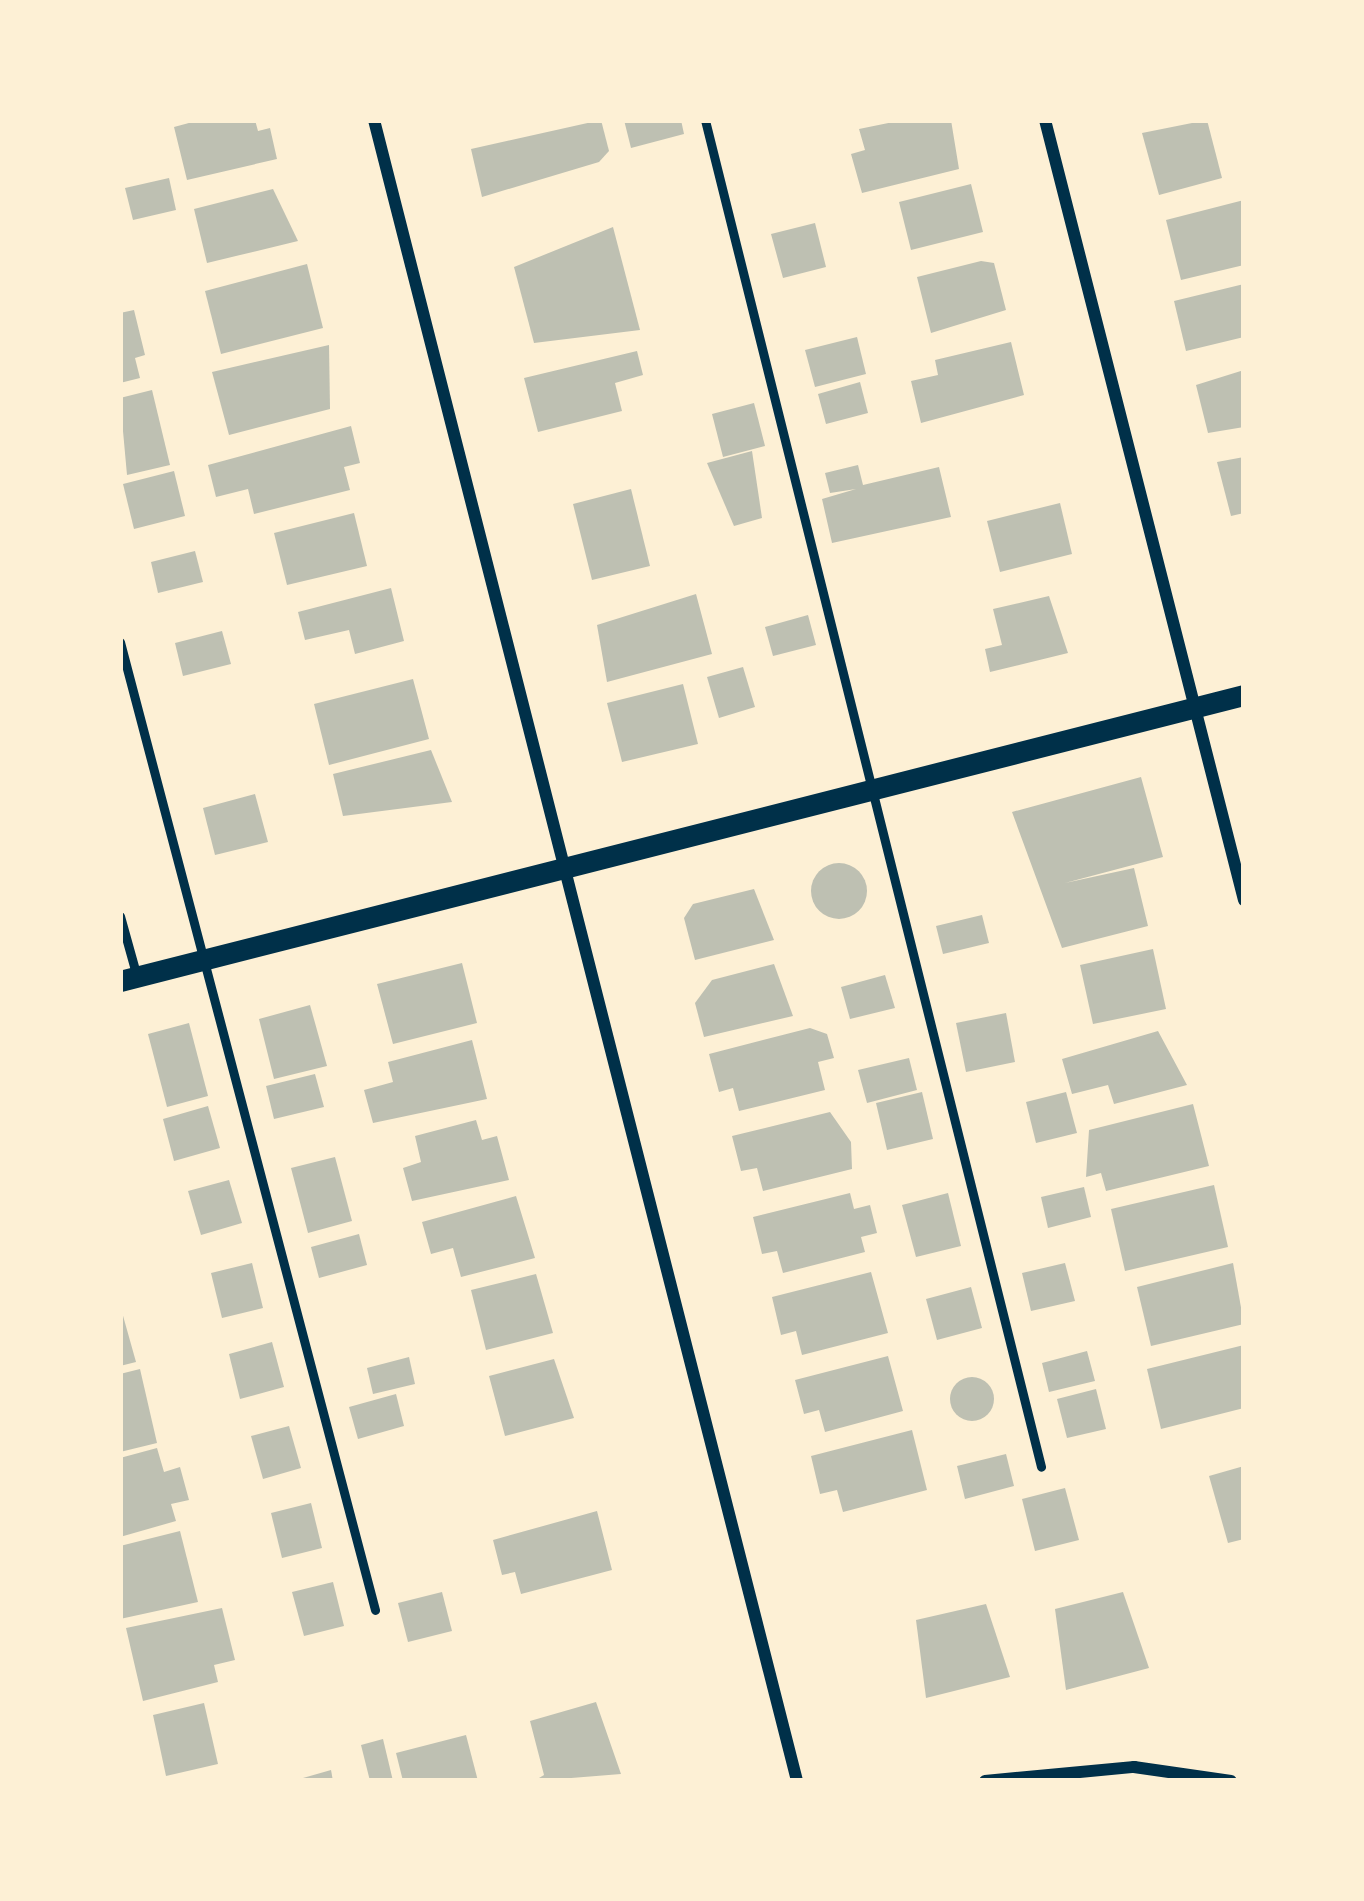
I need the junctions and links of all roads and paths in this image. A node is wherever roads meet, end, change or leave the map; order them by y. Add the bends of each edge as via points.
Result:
1 (374, 120) edge
2 (705, 120) edge
3 (1045, 120) edge
4 (120, 643) edge
5 (1244, 695) edge
6 (1195, 708) junction
7 (872, 790) junction
8 (565, 868) junction
9 (1244, 900) edge
10 (120, 916) edge
11 (203, 961) junction
12 (128, 979) edge
13 (1041, 1467) dead end
14 (375, 1610) dead end
15 (797, 1781) edge
16 (986, 1781) edge
17 (1231, 1781) edge

1 - 8 street
2 - 7 lane
3 - 6 street
4 - 11 lane
5 - 6 street
6 - 7 street
6 - 9 street
7 - 8 street
7 - 13 lane
8 - 11 street
8 - 15 street
10 - 12 lane
11 - 12 street
11 - 14 lane
16 - 17 street via 1134,1767

